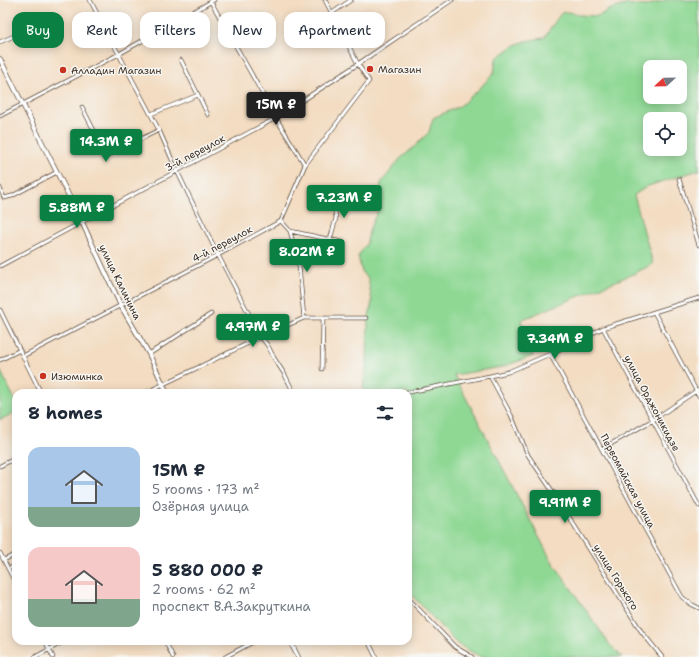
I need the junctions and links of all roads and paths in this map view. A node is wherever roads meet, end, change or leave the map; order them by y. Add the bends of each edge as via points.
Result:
1 (90, 0) edge
2 (325, 0) edge
3 (351, 0) edge
4 (452, 0) edge
5 (212, 1) edge
6 (331, 12) edge
7 (333, 12) edge
8 (12, 37) edge
9 (0, 42) edge
10 (350, 48) edge
11 (119, 54) junction
12 (0, 59) edge
13 (181, 60) dead end
14 (358, 64) junction
15 (198, 95) junction
16 (23, 104) junction
17 (82, 107) dead end
18 (151, 114) junction
19 (208, 115) dead end
20 (0, 116) edge
21 (276, 118) junction
22 (159, 130) junction
23 (306, 165) junction
24 (177, 171) junction
25 (57, 172) junction
26 (679, 179) dead end
27 (0, 188) edge
28 (340, 194) dead end
29 (281, 221) junction
30 (82, 222) junction
31 (290, 231) junction
32 (330, 240) junction
33 (342, 242) dead end
34 (699, 245) edge
35 (218, 255) junction
36 (0, 266) edge
37 (699, 298) edge
38 (121, 306) junction
39 (0, 310) edge
40 (654, 312) junction
41 (211, 314) dead end
42 (304, 318) junction
43 (323, 318) junction
44 (366, 318) dead end
45 (603, 328) junction
46 (261, 336) junction
47 (20, 350) junction
48 (149, 354) junction
49 (550, 354) junction
50 (22, 356) junction
51 (0, 360) edge
52 (322, 370) dead end
53 (490, 376) junction
54 (162, 384) junction
55 (39, 389) edge
56 (153, 389) edge
57 (165, 389) edge
58 (292, 389) edge
59 (698, 390) edge
60 (412, 391) edge
61 (699, 396) edge
62 (653, 420) junction
63 (602, 450) junction
64 (12, 460) edge
65 (0, 466) edge
66 (699, 506) edge
67 (0, 553) edge
68 (12, 556) edge
69 (4, 560) junction
70 (12, 567) edge
71 (8, 569) junction
72 (12, 576) edge
73 (412, 602) edge
74 (699, 608) edge
75 (47, 645) edge
76 (57, 645) edge
77 (167, 645) edge
78 (248, 645) edge
79 (292, 645) edge
80 (370, 645) edge
81 (49, 649) junction
82 (35, 657) edge
83 (53, 657) edge
84 (173, 657) edge
85 (225, 657) edge
86 (298, 657) edge
87 (376, 657) edge
88 (472, 657) edge
89 (662, 657) edge

1 - 11 street
2 - 6 street
3 - 7 street
4 - 14 street, 3-й переулок
5 - 11 street
5 - 21 street
8 - 9 street
10 - 14 street
11 - 16 street
11 - 18 street
12 - 16 main road, улица Калинина
13 - 15 street
14 - 21 street, 3-й переулок
14 - 23 street via 369,81
15 - 18 street
15 - 19 street
16 - 20 street
16 - 25 main road, улица Калинина
17 - 22 street via 107,156
18 - 22 street
21 - 23 street
21 - 24 street, 3-й переулок
22 - 24 street
23 - 29 street
24 - 30 street, 3-й переулок
24 - 35 street
25 - 27 street via 12,196 4,198
25 - 30 main road, улица Калинина
26 - 34 street
28 - 32 street
29 - 31 street
29 - 35 street, 4-й переулок
30 - 36 street, 3-й переулок
30 - 38 main road, улица Калинина
31 - 32 street
31 - 42 street via 299,266
32 - 33 street
35 - 38 street, 4-й переулок
35 - 46 street
37 - 40 street
38 - 48 main road, улица Калинина
38 - 50 street, 4-й переулок
39 - 47 street
40 - 45 street
40 - 59 street
41 - 48 street
42 - 43 street
42 - 46 street
43 - 44 street
43 - 52 street
45 - 49 street
45 - 62 street, улица Орджоникидзе
46 - 54 street
46 - 58 street
47 - 50 street
47 - 51 street
48 - 54 main road, улица Калинина
49 - 53 street via 508,372
49 - 63 street, Первомайская улица
50 - 55 street
53 - 60 street
53 - 89 street, улица Горького via 511,415 528,455 641,631
54 - 56 street
54 - 57 main road, улица Калинина
59 - 61 street
59 - 62 street
62 - 63 street
62 - 66 street, улица Орджоникидзе
63 - 74 street, Первомайская улица via 682,597
64 - 65 street
67 - 69 street
68 - 69 street
69 - 71 street
70 - 71 street
71 - 72 street
73 - 88 street via 455,647
75 - 81 street
76 - 81 street
77 - 84 street
78 - 85 street
79 - 86 main road
80 - 87 street
81 - 82 street
81 - 83 street

